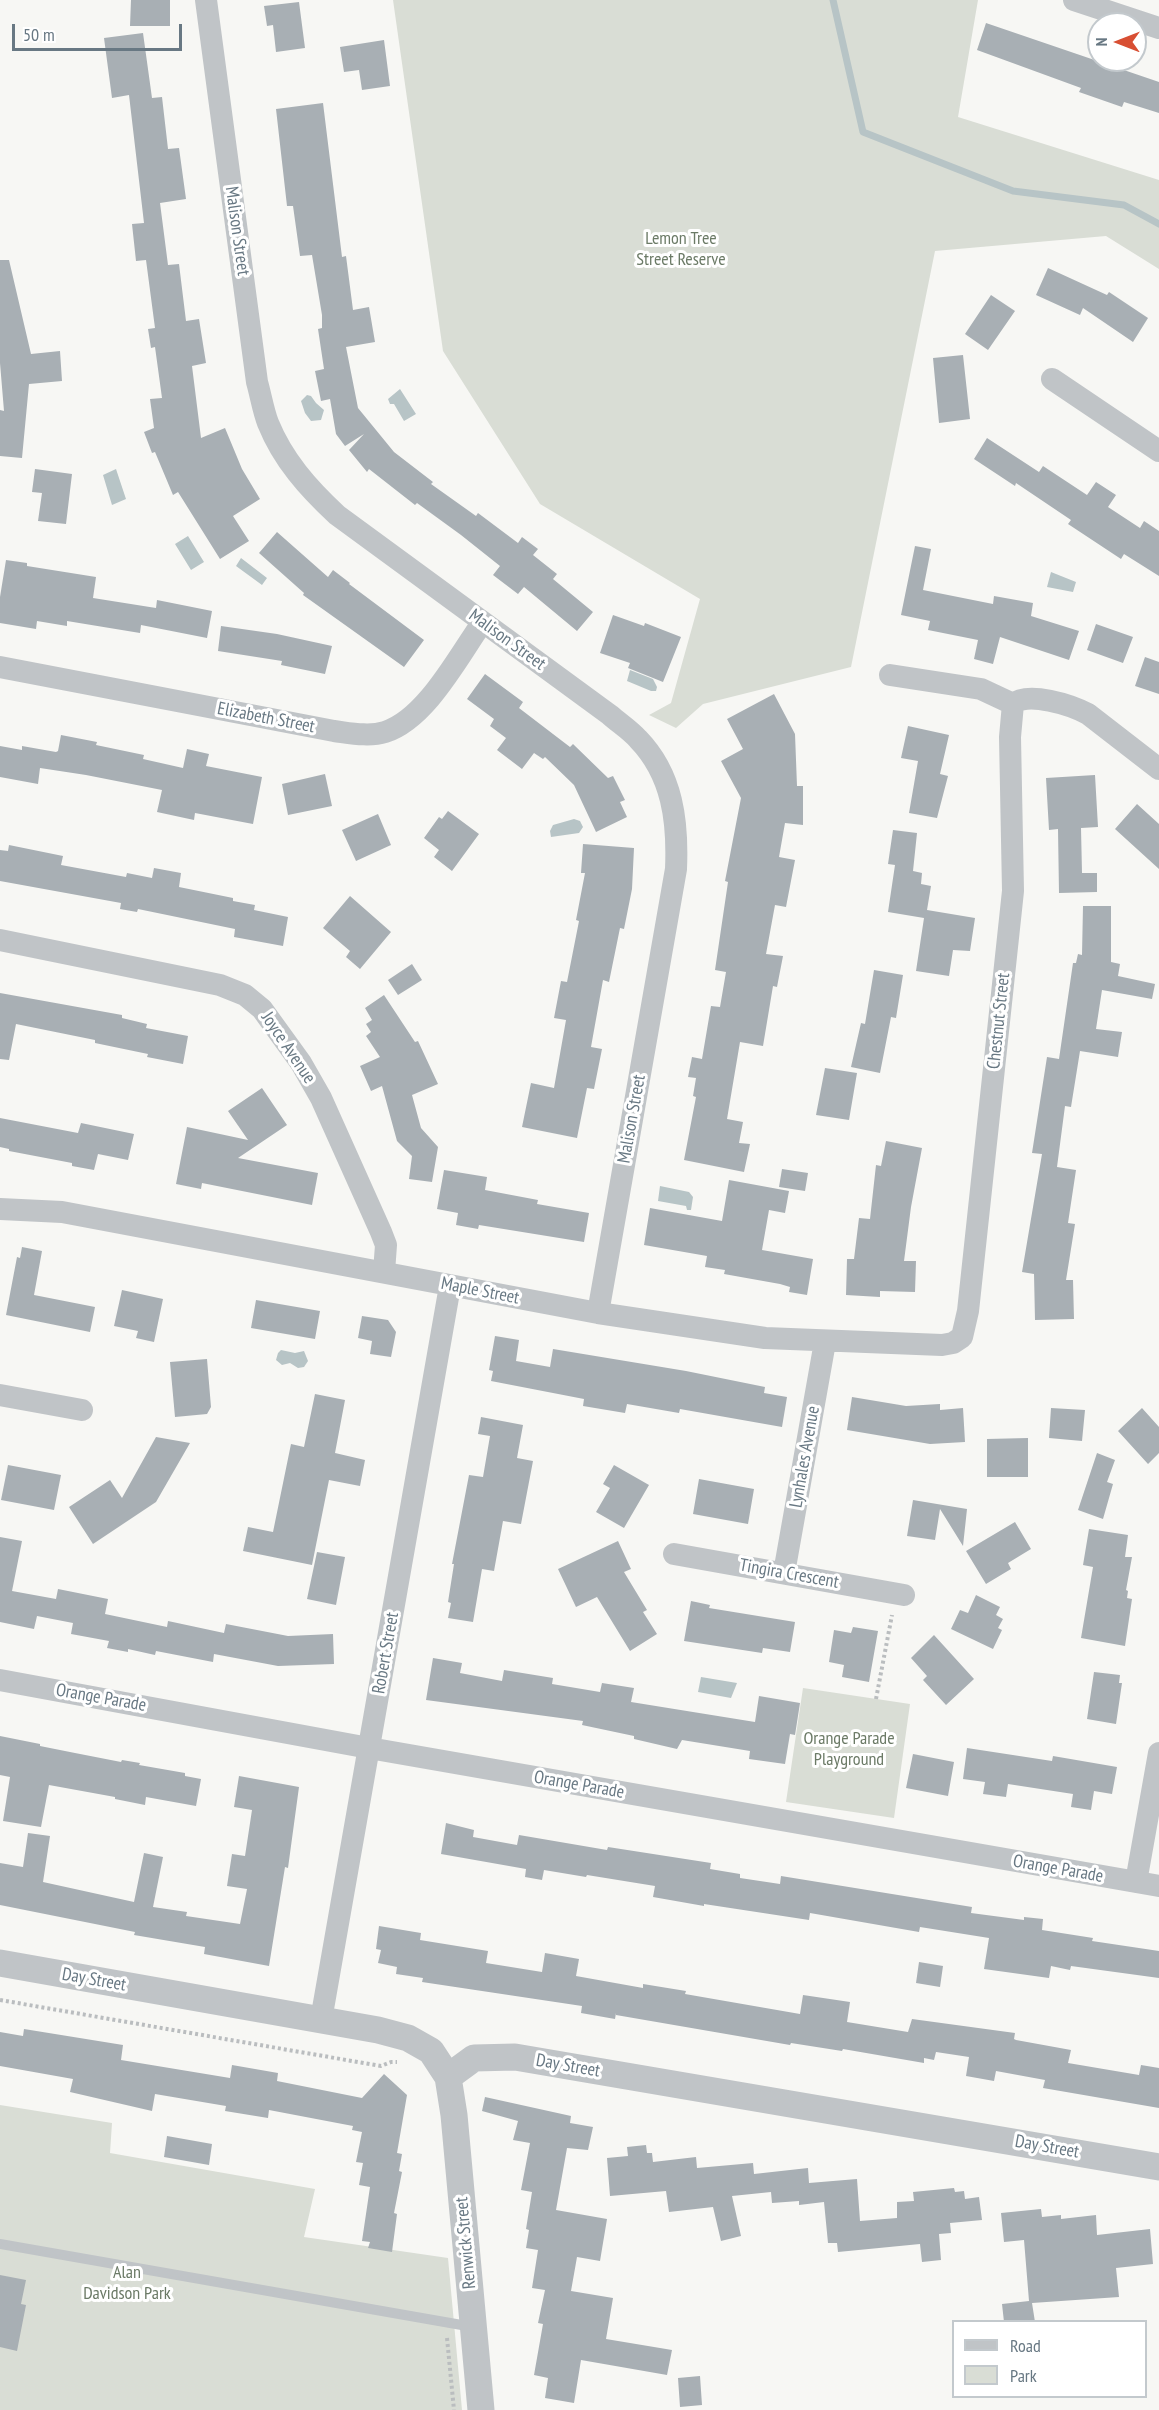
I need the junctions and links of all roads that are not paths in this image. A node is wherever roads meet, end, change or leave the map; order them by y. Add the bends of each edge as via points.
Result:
1 (206, 0) edge
2 (1074, 0) edge
3 (1159, 28) edge
4 (1052, 379) dead end
5 (1159, 451) edge
6 (482, 623) junction
7 (0, 667) edge
8 (890, 675) dead end
9 (1013, 704) junction
10 (1159, 769) edge
11 (0, 940) edge
12 (0, 1209) edge
13 (384, 1272) junction
14 (450, 1286) junction
15 (598, 1312) junction
16 (962, 1336) joint
17 (825, 1342) junction
18 (0, 1395) edge
19 (82, 1410) dead end
20 (674, 1554) dead end
21 (784, 1573) junction
22 (900, 1594) road end
23 (0, 1680) edge
24 (369, 1748) junction
25 (1159, 1753) edge
26 (1136, 1882) junction
27 (1159, 1886) edge
28 (0, 1963) edge
29 (321, 2020) junction
30 (448, 2077) junction
31 (1159, 2167) edge
32 (0, 2244) edge
33 (474, 2327) junction
34 (481, 2410) edge

1 - 6 street, Malison Street via 257,382 268,422 288,461 337,515
2 - 3 street
4 - 5 street
6 - 7 street, Elizabeth Street via 422,709 405,723 384,732 334,731
6 - 15 street, Malison Street via 639,740 661,770 673,803 678,837 676,869
8 - 9 street via 981,689
9 - 10 street via 1029,698 1078,709
9 - 16 street, Chestnut Street via 1010,737 1013,891 968,1311
11 - 13 street, Joyce Avenue via 220,985 254,1002 301,1064 321,1098 386,1245
12 - 13 street, Maple Street via 62,1212
13 - 14 street, Maple Street
14 - 15 street, Maple Street
14 - 24 street, Robert Street
15 - 17 street, Maple Street via 765,1338
16 - 17 street, Maple Street via 942,1345
17 - 21 street, Lynhales Avenue
18 - 19 street
20 - 21 street, Tingira Crescent
21 - 22 street, Tingira Crescent
23 - 24 street, Orange Parade
24 - 26 street, Orange Parade
24 - 29 street, Robert Street
25 - 26 street
26 - 27 street, Orange Parade
28 - 29 street, Day Street
29 - 30 street, Day Street via 408,2038 431,2050
30 - 31 street, Day Street via 474,2058 515,2056
30 - 33 street, Renwick Street
32 - 33 lane
33 - 34 street, Renwick Street

